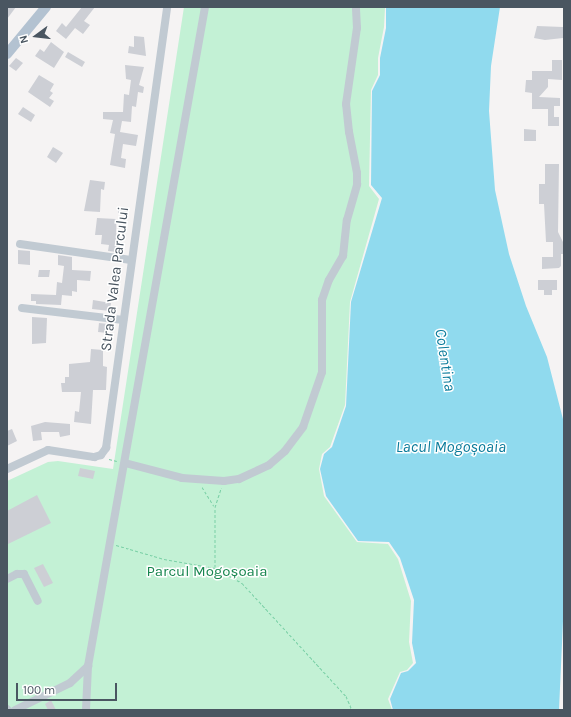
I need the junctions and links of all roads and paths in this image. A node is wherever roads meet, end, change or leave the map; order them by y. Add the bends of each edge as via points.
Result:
1 (46, 7) edge
2 (167, 7) edge
3 (205, 7) edge
4 (356, 7) edge
5 (8, 50) edge
6 (20, 244) dead end
7 (131, 260) junction
8 (22, 308) dead end
9 (123, 320) junction
10 (101, 456) junction
11 (124, 463) junction
12 (7, 469) edge
13 (196, 480) junction
14 (224, 481) junction
15 (215, 507) junction
16 (110, 544) junction
17 (215, 568) junction
18 (7, 579) edge
19 (38, 601) dead end
20 (88, 666) junction
21 (15, 710) edge
22 (86, 710) edge
23 (352, 710) edge

1 - 5 main road
2 - 7 street, Strada Valea Parcului
3 - 11 street
4 - 14 street via 357,28 346,104 357,184 347,220 343,256 329,280 322,300 320,324 323,356 318,388 303,427 285,451 269,465 253,474
6 - 7 street
7 - 9 street, Strada Valea Parcului
8 - 9 street
9 - 10 street, Strada Valea Parcului via 106,448
10 - 11 path
10 - 12 street via 48,450
11 - 13 street via 160,474
11 - 16 street
13 - 14 street
13 - 15 path
14 - 15 path
15 - 17 path
16 - 17 path via 164,559
16 - 20 street
17 - 23 path via 242,583 346,696
18 - 19 street via 24,574
20 - 21 street via 70,683
20 - 22 street

